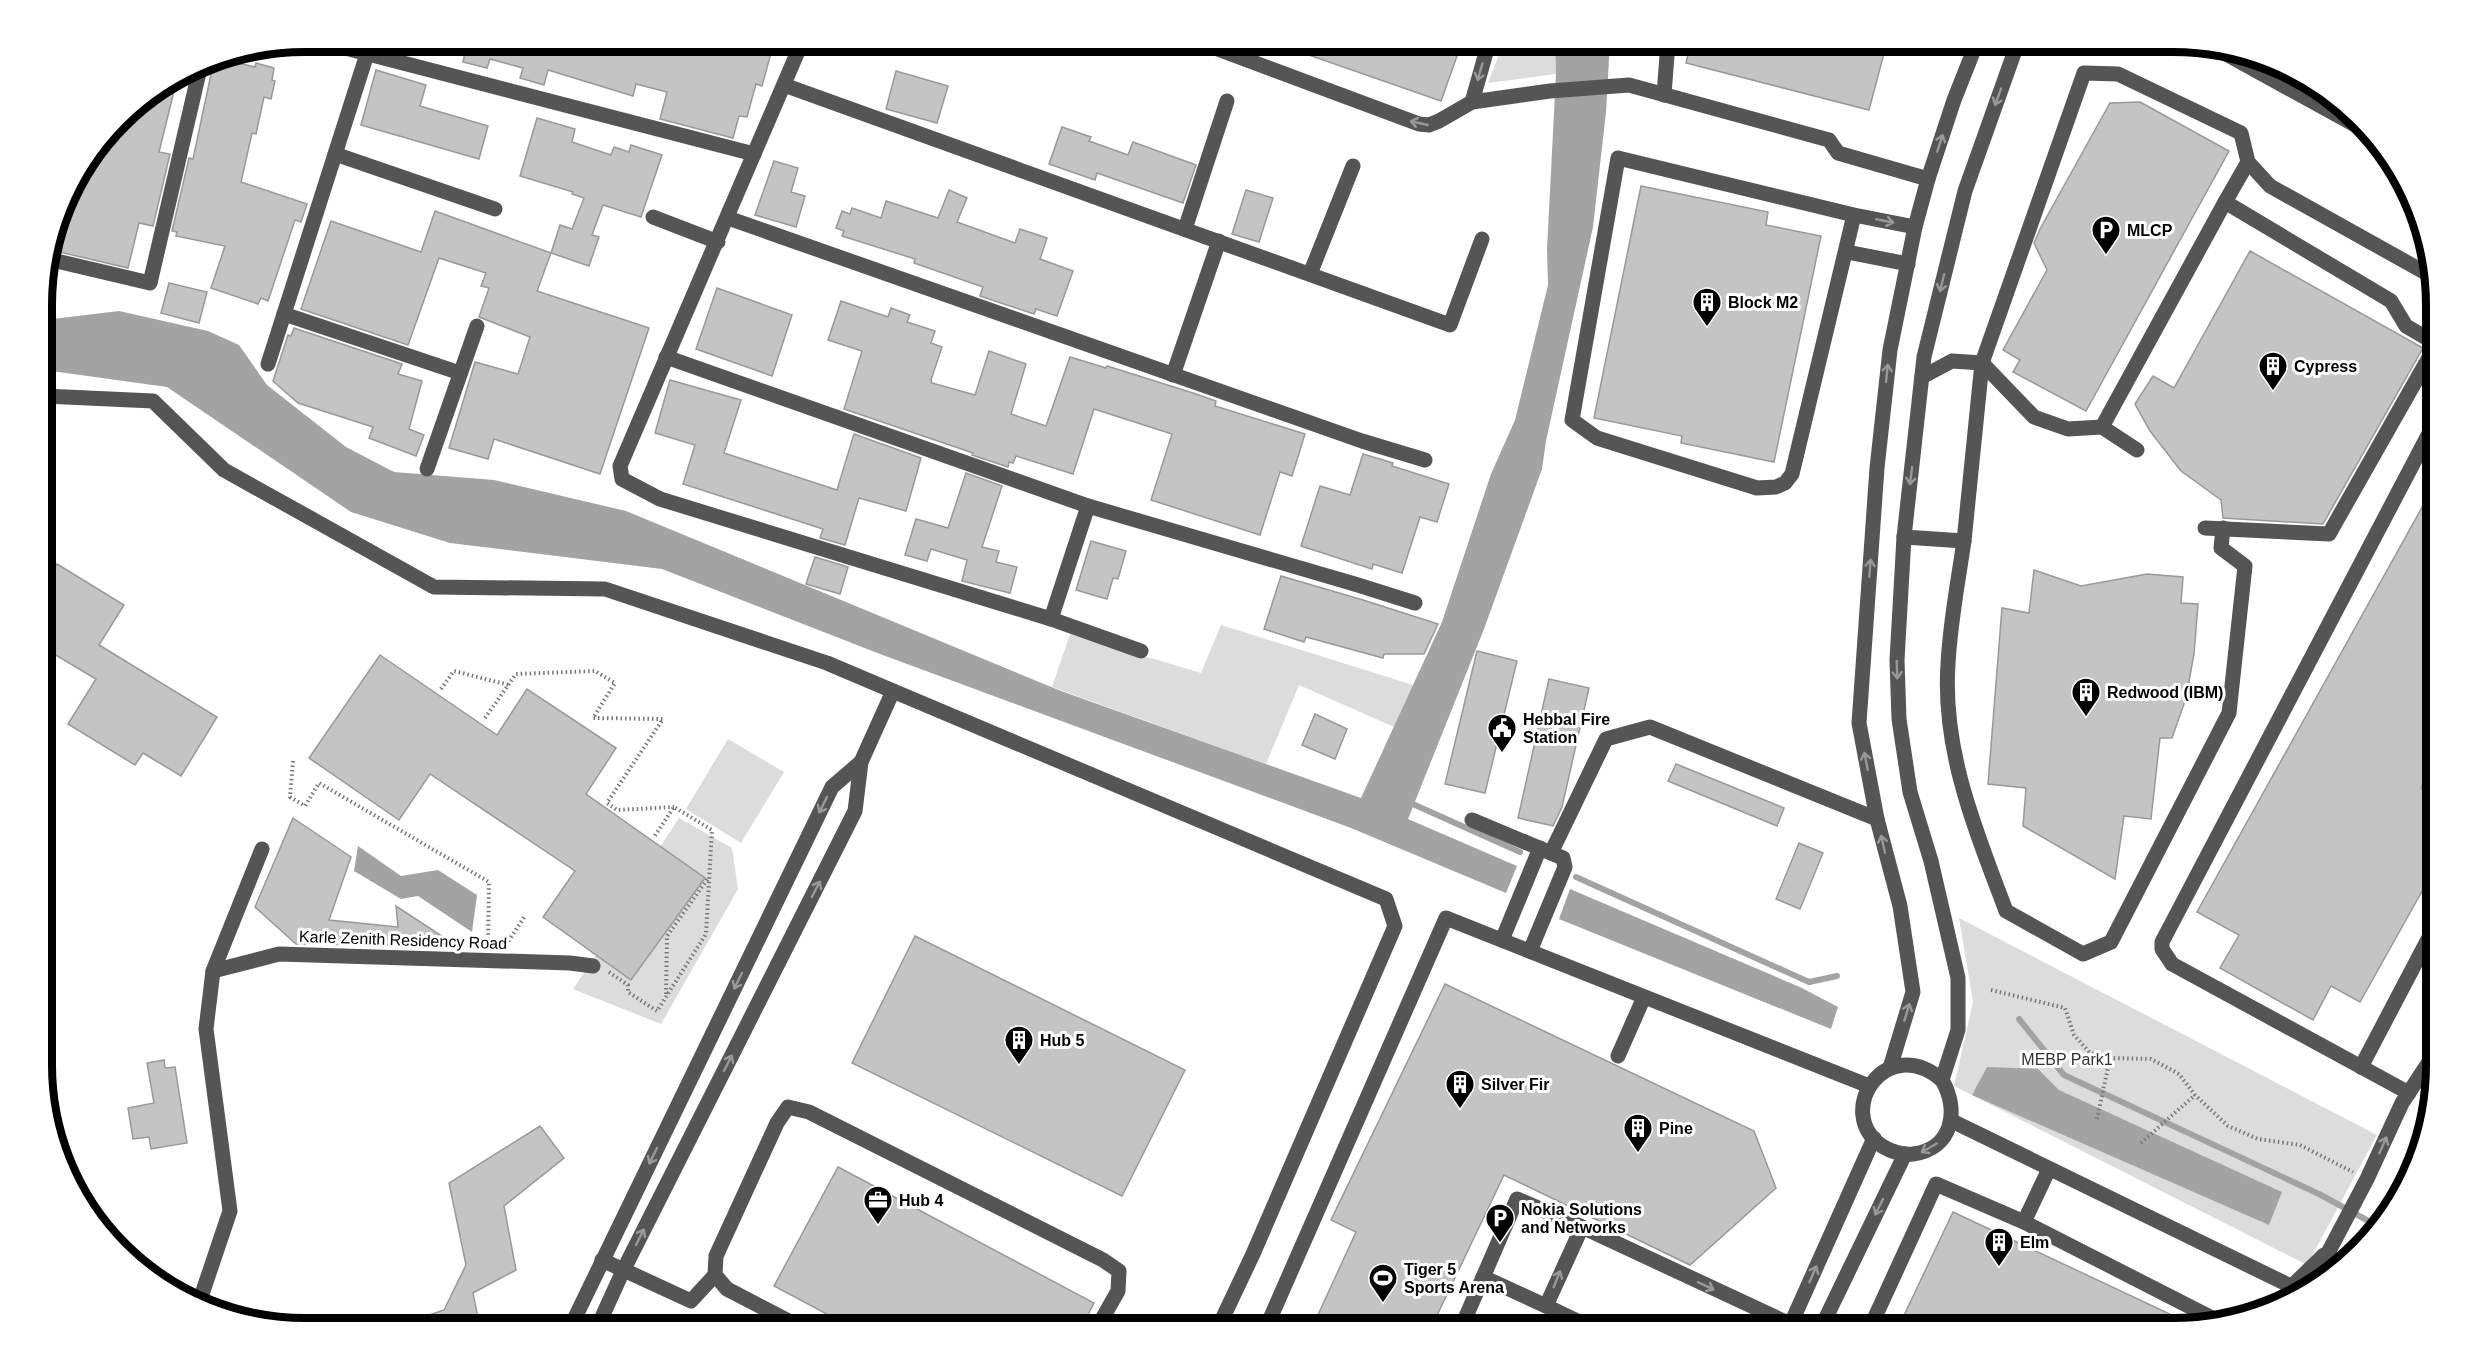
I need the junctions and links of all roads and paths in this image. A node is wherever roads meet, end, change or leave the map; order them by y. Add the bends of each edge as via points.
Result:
1 (360, 52) edge
2 (798, 52) edge
3 (1225, 52) edge
4 (1486, 52) edge
5 (1667, 52) edge
6 (1973, 52) edge
7 (2014, 52) edge
8 (367, 54) junction
9 (2255, 67) edge
10 (198, 77) edge
11 (784, 85) junction
12 (1664, 95) junction
13 (1227, 101) dead end
14 (1472, 102) junction
15 (2340, 116) edge
16 (335, 154) junction
17 (754, 154) junction
18 (2248, 162) junction
19 (1353, 166) dead end
20 (1928, 178) junction
21 (2225, 202) junction
22 (495, 209) dead end
23 (1854, 215) junction
24 (653, 217) dead end
25 (728, 218) junction
26 (1915, 227) junction
27 (1185, 229) junction
28 (1482, 239) dead end
29 (1219, 241) junction
30 (718, 242) junction
31 (1847, 252) junction
32 (56, 261) edge
33 (1908, 264) junction
34 (2423, 271) edge
35 (1311, 274) junction
36 (284, 314) junction
37 (477, 326) dead end
38 (2426, 339) edge
39 (666, 357) junction
40 (2426, 361) edge
41 (1982, 363) junction
42 (268, 364) dead end
43 (460, 373) junction
44 (1173, 375) junction
45 (1922, 377) junction
46 (52, 396) edge
47 (2102, 427) junction
48 (2426, 439) edge
49 (2138, 450) dead end
50 (1425, 460) dead end
51 (427, 469) dead end
52 (1088, 506) junction
53 (2205, 528) dead end
54 (2223, 528) junction
55 (1904, 537) junction
56 (1964, 541) junction
57 (1415, 603) dead end
58 (1051, 619) junction
59 (1140, 651) dead end
60 (508, 685) junction
61 (441, 689) dead end
62 (893, 691) junction
63 (485, 718) dead end
64 (293, 761) dead end
65 (861, 762) junction
66 (674, 807) junction
67 (1877, 819) junction
68 (1472, 820) dead end
69 (654, 837) dead end
70 (262, 849) dead end
71 (1546, 851) junction
72 (709, 876) junction
73 (525, 916) dead end
74 (1502, 940) junction
75 (2426, 943) edge
76 (1530, 951) junction
77 (492, 960) junction
78 (593, 966) joint
79 (213, 971) junction
80 (1991, 990) dead end
81 (666, 997) junction
82 (1644, 997) junction
83 (1618, 1056) dead end
84 (2110, 1058) junction
85 (2361, 1067) junction
86 (1890, 1068) junction
87 (2425, 1070) edge
88 (1942, 1080) junction
89 (1869, 1086) junction
90 (2409, 1093) junction
91 (2195, 1095) junction
92 (2097, 1119) dead end
93 (1952, 1121) junction
94 (1874, 1138) junction
95 (2141, 1143) dead end
96 (1905, 1154) junction
97 (2049, 1169) junction
98 (2367, 1179) junction
99 (2024, 1222) junction
100 (1582, 1227) junction
101 (2329, 1251) junction
102 (602, 1260) junction
103 (2322, 1269) edge
104 (623, 1271) junction
105 (715, 1275) junction
106 (1484, 1277) junction
107 (2304, 1281) edge
108 (2293, 1287) edge
109 (202, 1295) edge
110 (1546, 1306) junction
111 (2206, 1315) edge
112 (575, 1318) edge
113 (602, 1318) edge
114 (783, 1318) edge
115 (1103, 1318) edge
116 (1223, 1318) edge
117 (1270, 1318) edge
118 (1466, 1318) edge
119 (1571, 1318) edge
120 (1772, 1318) edge
121 (1793, 1318) edge
122 (1826, 1318) edge
123 (1875, 1318) edge

1 - 8 street
2 - 11 street
14 -> 3 street via 1439,122 1419,124
4 -> 14 street
5 - 12 street
20 -> 6 street
7 -> 45 street via 1965,191
8 - 16 street
8 - 17 street
9 - 15 street
10 - 32 street via 150,283
11 - 17 street
11 - 27 street
12 - 14 street via 1629,85
12 - 20 street via 1829,140 1838,153
13 - 27 street
16 - 22 street
16 - 36 street
17 - 25 street
18 - 21 street
18 - 34 street via 2270,186
18 - 41 street via 2241,133 2118,74 2084,73
19 - 35 street
20 - 26 street
21 - 38 street via 2391,301 2406,326
21 - 47 street
23 -> 26 street
23 - 31 street
23 - 31 street via 1618,158 1572,420 1597,438 1727,480 1757,488 1785,483 1792,474
24 - 30 street
25 - 30 street
25 - 44 street
26 - 33 street
27 - 29 street
28 - 35 street via 1450,325
29 - 35 street
29 - 44 street
30 - 39 street
31 - 33 street
67 -> 33 street via 1859,723 1888,362
36 - 42 street
36 - 43 street
37 - 43 street
39 - 52 street
39 - 58 street via 620,466 622,480 660,499
40 - 54 street via 2329,534
41 - 45 street via 1952,361
41 - 47 street via 2034,417 2068,429
41 - 56 street
43 - 51 street
44 - 50 street
45 -> 55 street
46 - 62 street via 153,401 224,470 434,587 605,589 826,663
47 - 49 street
48 - 85 street via 2162,942 2172,964
52 - 57 street
52 - 58 street
53 - 54 street
54 - 56 street via 2221,548 2245,566 2229,712 2111,942 2083,954 2006,911 1967,809 1948,705 1948,664
55 - 56 street
55 -> 88 street via 1897,660 1899,719 1911,792 1958,978 1958,1030
58 - 59 street
60 - 61 path via 454,671
60 - 63 path
60 - 66 path via 516,674 595,671 615,683 593,718 663,719 607,803 618,810
62 - 65 street
62 - 116 street via 1386,899 1395,926
64 - 77 path via 290,797 305,806 319,783 489,882
65 -> 102 street via 832,787
104 -> 65 street via 855,811
66 - 69 path
66 - 72 path via 712,830
67 - 71 street via 1650,727 1606,740
86 -> 67 street via 1913,992 1900,906
68 - 71 street
70 - 79 street
71 - 74 street
71 - 76 street via 1563,858 1565,867
72 - 81 path via 706,934
72 - 81 path via 667,936
73 - 77 path
74 - 76 street
74 - 117 street via 1446,918
75 - 85 street
76 - 82 street
77 - 78 street, Karle Zenith Residency Road
77 - 79 street, Karle Zenith Residency Road via 279,954
78 - 81 path via 628,985 628,992 657,1011
79 - 109 street via 206,1029 230,1210
80 - 84 path via 2065,1008 2074,1035 2090,1053
82 - 83 street
82 - 89 street
84 - 91 path via 2151,1059 2179,1074
84 - 92 path
85 - 90 street
86 - 88 street via 1918,1066
86 - 89 street
87 - 90 street
88 - 93 street via 1950,1093
89 - 94 street via 1863,1115
98 -> 90 street
91 - 95 path
91 - 98 path via 2228,1126 2258,1139 2300,1145
93 -> 96 street via 1934,1146 1921,1153
93 - 97 street
94 - 96 street via 1890,1151
121 -> 94 street
96 -> 122 street
97 - 99 street
97 - 108 street
98 - 101 street
99 - 111 street
99 - 123 street via 1936,1184
100 - 106 street via 1517,1199
110 -> 100 street
100 -> 120 street
101 - 103 street
101 - 107 street
102 - 104 street
102 - 112 street
104 - 105 street via 691,1301
104 - 113 street
105 - 114 street via 727,1289
105 - 115 street via 716,1256 788,1107 809,1112 1103,1260 1119,1271 1118,1291
106 - 110 street
106 - 118 street
110 - 119 street

